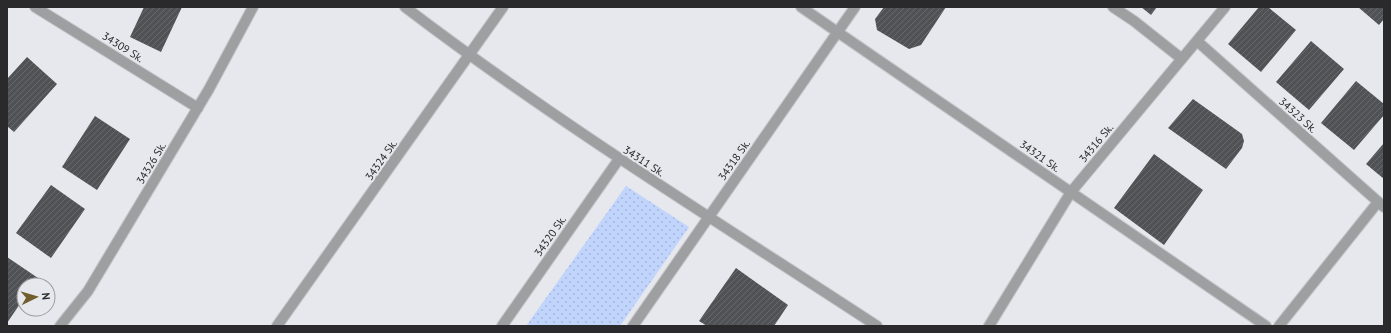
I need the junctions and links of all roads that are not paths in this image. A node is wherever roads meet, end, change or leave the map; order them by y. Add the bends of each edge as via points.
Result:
1 (35, 7) edge
2 (253, 7) edge
3 (404, 7) edge
4 (503, 7) edge
5 (801, 7) edge
6 (855, 7) edge
7 (1113, 7) edge
8 (1225, 7) edge
9 (838, 32) junction
10 (1197, 41) junction
11 (469, 56) junction
12 (1182, 59) junction
13 (198, 108) junction
14 (619, 159) junction
15 (1071, 192) junction
16 (1381, 205) edge
17 (709, 217) junction
18 (60, 326) edge
19 (277, 326) edge
20 (502, 326) edge
21 (633, 326) edge
22 (877, 326) edge
23 (989, 326) edge
24 (1266, 326) edge
25 (1279, 326) edge

1 - 13 street, 34309 Sk.
2 - 13 street, 34326 Sk.
3 - 11 street, 34311 Sk.
4 - 11 street, 34324 Sk.
5 - 9 street, 34321 Sk.
6 - 9 street, 34318 Sk.
7 - 12 street
8 - 10 street, 34316 Sk.
9 - 15 street, 34321 Sk.
9 - 17 street, 34318 Sk.
10 - 12 street, 34316 Sk.
10 - 16 street, 34323 Sk.
11 - 14 street, 34311 Sk.
11 - 19 street, 34324 Sk.
12 - 15 street, 34316 Sk.
13 - 18 street, 34326 Sk. via 88,291
14 - 17 street, 34311 Sk.
14 - 20 street, 34320 Sk.
15 - 23 street, 34316 Sk.
15 - 24 street, 34321 Sk.
16 - 25 street
17 - 21 street, 34318 Sk.
17 - 22 street, 34311 Sk.

